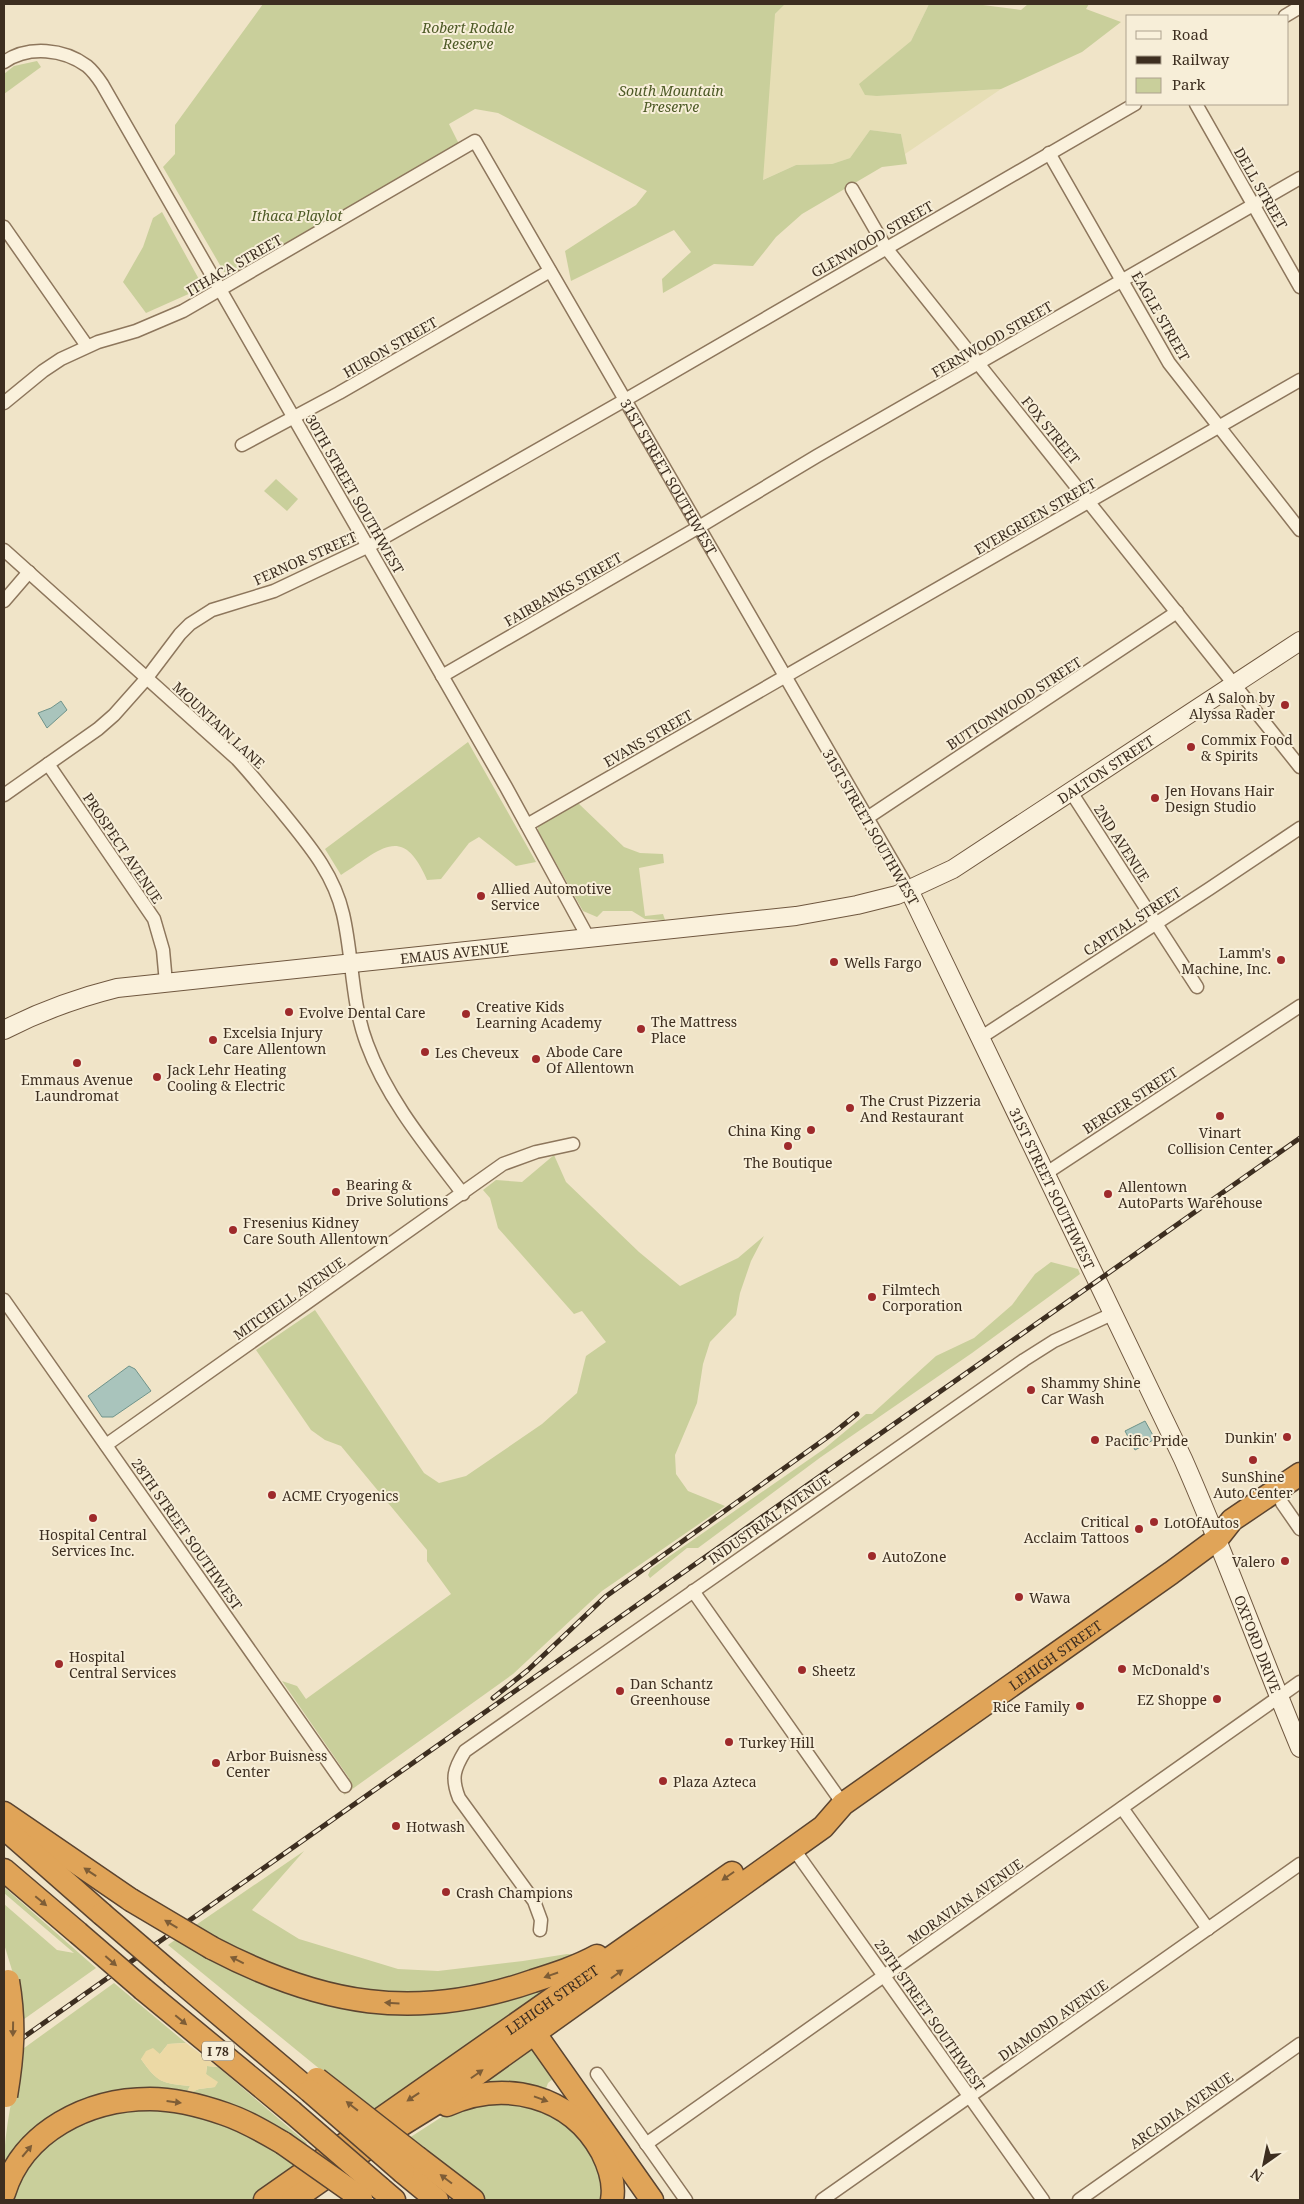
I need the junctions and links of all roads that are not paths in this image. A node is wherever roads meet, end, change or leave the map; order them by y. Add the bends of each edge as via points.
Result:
1 (1300, 7) edge
2 (1287, 15) edge
3 (4, 62) edge
4 (1132, 105) edge
5 (1197, 105) edge
6 (475, 141) joint
7 (1049, 153) junction
8 (1300, 178) edge
9 (852, 189) dead end
10 (1253, 205) junction
11 (4, 227) edge
12 (886, 248) junction
13 (550, 271) junction
14 (1122, 280) junction
15 (1300, 286) edge
16 (221, 290) junction
17 (87, 346) junction
18 (979, 364) junction
19 (1300, 380) edge
20 (625, 400) junction
21 (4, 403) edge
22 (295, 418) junction
23 (1219, 428) junction
24 (242, 445) dead end
25 (1089, 502) junction
26 (698, 527) junction
27 (1300, 530) edge
28 (368, 546) junction
29 (4, 550) edge
30 (29, 572) junction
31 (4, 601) edge
32 (1177, 612) junction
33 (1300, 641) edge
34 (442, 676) junction
35 (785, 676) junction
36 (146, 679) junction
37 (1235, 685) junction
38 (48, 764) junction
39 (1300, 767) edge
40 (1071, 792) junction
41 (4, 795) edge
42 (867, 818) junction
43 (527, 825) junction
44 (1300, 828) edge
45 (909, 890) junction
46 (1156, 924) junction
47 (589, 939) junction
48 (350, 964) junction
49 (166, 983) junction
50 (1197, 986) dead end
51 (1300, 1006) edge
52 (4, 1030) edge
53 (980, 1038) junction
54 (573, 1144) dead end
55 (1045, 1174) junction
56 (463, 1194) junction
57 (4, 1300) edge
58 (1112, 1314) junction
59 (106, 1445) junction
60 (1300, 1474) edge
61 (1300, 1491) edge
62 (1282, 1503) junction
63 (1300, 1529) edge
64 (1217, 1539) junction
65 (693, 1591) junction
66 (1300, 1682) edge
67 (1279, 1697) junction
68 (1300, 1748) edge
69 (345, 1786) dead end
70 (843, 1804) junction
71 (1122, 1808) junction
72 (4, 1813) edge
73 (4, 1828) edge
74 (793, 1848) junction
75 (1300, 1864) edge
76 (4, 1870) edge
77 (672, 1914) junction
78 (1208, 1929) junction
79 (540, 1930) dead end
80 (6, 1974) edge
81 (884, 1976) junction
82 (530, 2026) junction
83 (1300, 2044) edge
84 (597, 2074) dead end
85 (970, 2097) junction
86 (5, 2101) edge
87 (396, 2128) junction
88 (646, 2144) junction
89 (410, 2165) junction
90 (298, 2176) junction
91 (4, 2193) edge
92 (375, 2197) edge
93 (258, 2200) edge
94 (265, 2200) edge
95 (293, 2200) edge
96 (437, 2200) edge
97 (473, 2200) edge
98 (612, 2200) edge
99 (652, 2200) edge
100 (686, 2200) edge
101 (822, 2200) edge
102 (1043, 2200) edge
103 (1079, 2200) edge

1 - 2 street
3 - 16 street, 30TH STREET SOUTHWEST via 22,53 40,50 69,56 89,68 115,105
4 - 7 street, GLENWOOD STREET
5 - 10 street, DELL STREET
6 - 13 street, 31ST STREET SOUTHWEST
6 - 16 street, ITHACA STREET
7 - 12 street, GLENWOOD STREET
7 - 14 street, EAGLE STREET
8 - 10 street, FERNWOOD STREET
9 - 12 street, FOX STREET
10 - 14 street, FERNWOOD STREET
10 - 15 street, DELL STREET
11 - 17 street
12 - 18 street, FOX STREET
12 - 20 street, GLENWOOD STREET
13 - 20 street, 31ST STREET SOUTHWEST
13 - 22 street, HURON STREET
14 - 18 street, FERNWOOD STREET
14 - 23 street, EAGLE STREET via 1168,363
16 - 17 street, ITHACA STREET via 158,322
16 - 22 street, 30TH STREET SOUTHWEST
17 - 21 street, ITHACA STREET via 43,371
18 - 25 street, FOX STREET
18 - 26 street, FERNWOOD STREET
19 - 23 street, EVERGREEN STREET
20 - 26 street, 31ST STREET SOUTHWEST
20 - 28 street, FERNOR STREET
22 - 24 street, HURON STREET
22 - 28 street, 30TH STREET SOUTHWEST
23 - 25 street, EVERGREEN STREET
23 - 27 street, EAGLE STREET
25 - 32 street, FOX STREET
25 - 35 street, EVERGREEN STREET
26 - 34 street, FAIRBANKS STREET
26 - 35 street, 31ST STREET SOUTHWEST
28 - 34 street, 30TH STREET SOUTHWEST
28 - 36 street, FERNOR STREET via 274,591 212,610 180,634
29 - 30 street, MOUNTAIN LANE
30 - 31 street
30 - 36 street, MOUNTAIN LANE
32 - 37 street, FOX STREET
32 - 42 street, BUTTONWOOD STREET
33 - 37 main road, DALTON STREET
34 - 43 street, 30TH STREET SOUTHWEST
35 - 42 street, 31ST STREET SOUTHWEST
35 - 43 street, EVANS STREET
36 - 38 street, FERNOR STREET via 103,724
36 - 48 street, MOUNTAIN LANE via 238,759 317,854 340,901
37 - 39 street, FOX STREET
37 - 40 main road, DALTON STREET
38 - 41 street, FERNOR STREET
38 - 49 street, PROSPECT AVENUE via 154,919 164,950
40 - 45 main road, DALTON STREET via 953,869
40 - 46 street, 2ND AVENUE
42 - 45 street, 31ST STREET SOUTHWEST
43 - 47 street, 30TH STREET SOUTHWEST
44 - 46 street, CAPITAL STREET
45 - 47 main road, EMAUS AVENUE via 864,903 796,916
45 - 53 main road, 31ST STREET SOUTHWEST
46 - 50 street, 2ND AVENUE
46 - 53 street, CAPITAL STREET
47 - 48 main road, EMAUS AVENUE
48 - 49 main road, EMAUS AVENUE
48 - 56 street via 359,1018 378,1069 405,1114
49 - 52 main road, EMAUS AVENUE via 117,988 79,997
51 - 55 street, BERGER STREET
53 - 55 main road, 31ST STREET SOUTHWEST
54 - 56 street, MITCHELL AVENUE via 503,1164
55 - 58 main road, 31ST STREET SOUTHWEST
56 - 59 street, MITCHELL AVENUE
57 - 59 street, 28TH STREET SOUTHWEST
58 - 64 main road, 31ST STREET SOUTHWEST
58 - 65 street, INDUSTRIAL AVENUE via 1054,1341 1024,1360
59 - 69 street, 28TH STREET SOUTHWEST
60 - 64 highway, LEHIGH STREET via 1232,1520
61 - 62 highway, LEHIGH STREET
62 - 63 street
62 - 64 highway, LEHIGH STREET via 1242,1530
64 - 67 main road, OXFORD DRIVE
64 - 70 highway, LEHIGH STREET
65 - 70 street
65 - 79 street, INDUSTRIAL AVENUE via 488,1734 465,1751 456,1766 453,1784 459,1798 534,1901
66 - 67 street, MORAVIAN AVENUE
67 - 68 main road, OXFORD DRIVE
67 - 71 street, MORAVIAN AVENUE
70 - 74 highway, LEHIGH STREET via 823,1827
70 -> 77 highway, LEHIGH STREET via 821,1811
71 - 78 street
71 - 81 street, MORAVIAN AVENUE
77 -> 72 highway, bridge via 572,1967 500,1992 449,2002 381,2003 320,1993 279,1980 212,1948 130,1900
89 -> 73 highway, bridge via 314,2085 176,1978
74 - 81 street, 29TH STREET SOUTHWEST
82 -> 74 highway, LEHIGH STREET
75 - 78 street, DIAMOND AVENUE
76 -> 92 highway, I 78, bridge via 292,2112
77 - 82 highway, LEHIGH STREET
78 - 85 street, DIAMOND AVENUE
80 -> 86 highway, bridge via 13,2012 12,2055
81 - 85 street, 29TH STREET SOUTHWEST
81 - 88 street, MORAVIAN AVENUE
87 -> 82 highway, LEHIGH STREET via 438,2102
82 -> 90 highway, LEHIGH STREET
82 - 99 highway
83 - 103 street, ARCADIA AVENUE
84 - 88 street
85 - 101 street, DIAMOND AVENUE
85 - 102 street, 29TH STREET SOUTHWEST
87 - 95 highway, LEHIGH STREET
87 -> 98 highway via 473,2096 504,2092 538,2098 568,2112 598,2145 609,2170
88 - 100 street
89 - 96 highway
97 -> 89 highway
90 - 93 highway
90 - 94 highway, LEHIGH STREET
91 -> 92 highway, bridge via 22,2155 49,2130 86,2111 151,2099 186,2103 254,2126

